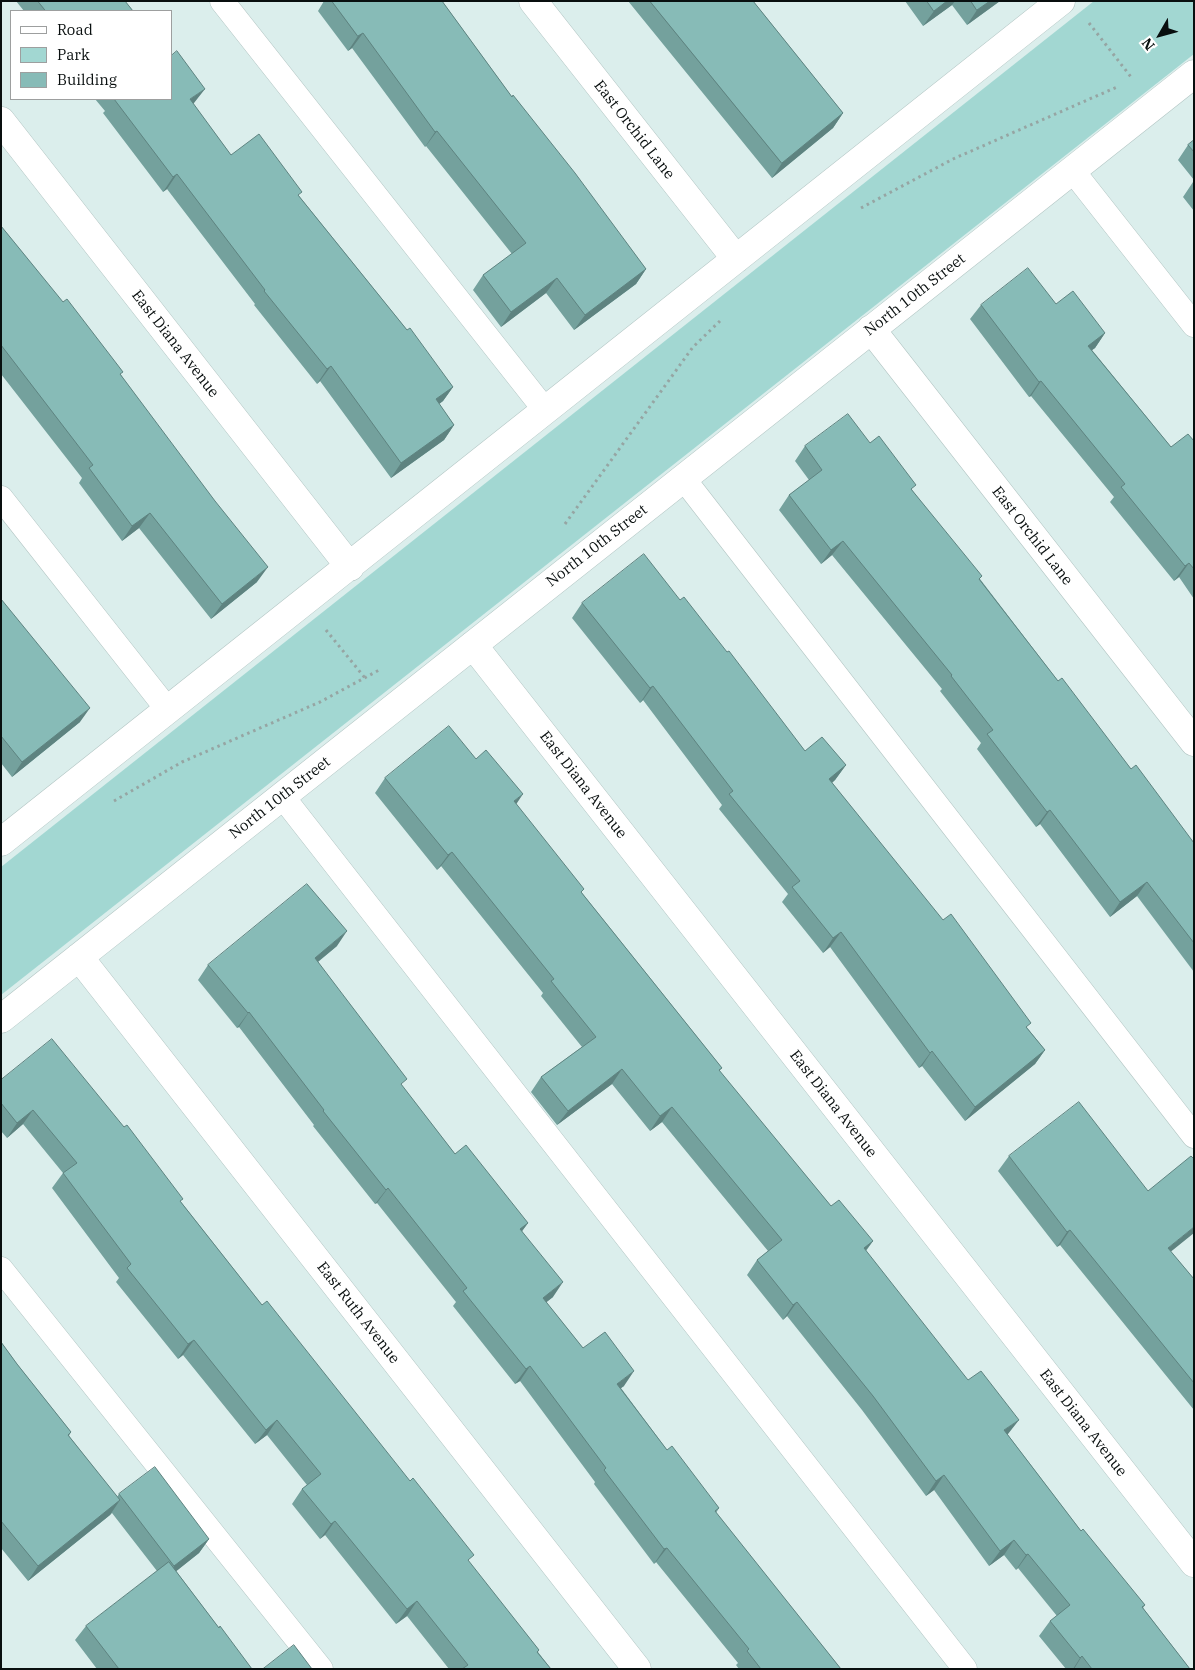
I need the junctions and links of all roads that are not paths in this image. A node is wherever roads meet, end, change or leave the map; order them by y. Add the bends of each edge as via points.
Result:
1 (222, 1) edge
2 (533, 1) edge
3 (1061, 1) edge
4 (1194, 74) edge
5 (1, 121) edge
6 (1072, 170) junction
7 (736, 259) junction
8 (1194, 326) edge
9 (871, 329) junction
10 (546, 410) junction
11 (683, 478) junction
12 (1, 498) edge
13 (350, 567) junction
14 (473, 645) junction
15 (168, 710) junction
16 (1194, 742) edge
17 (282, 796) junction
18 (1, 842) edge
19 (78, 957) junction
20 (1, 1019) edge
21 (1194, 1136) edge
22 (1, 1270) edge
23 (1194, 1563) edge
24 (321, 1669) edge
25 (637, 1669) edge
26 (965, 1669) edge

1 - 10 lane
2 - 7 street, East Orchid Lane
3 - 7 street
4 - 6 street, North 10th Street
5 - 13 street, East Diana Avenue
6 - 8 lane
6 - 9 street, North 10th Street
7 - 10 street
9 - 11 street, North 10th Street
9 - 16 street, East Orchid Lane
10 - 13 street
11 - 14 street, North 10th Street
11 - 21 lane
12 - 15 lane
13 - 15 street
14 - 17 street, North 10th Street
14 - 23 street, East Diana Avenue
15 - 18 street
17 - 19 street, North 10th Street
17 - 26 lane
19 - 20 street, North 10th Street
19 - 25 street, East Ruth Avenue
22 - 24 lane

